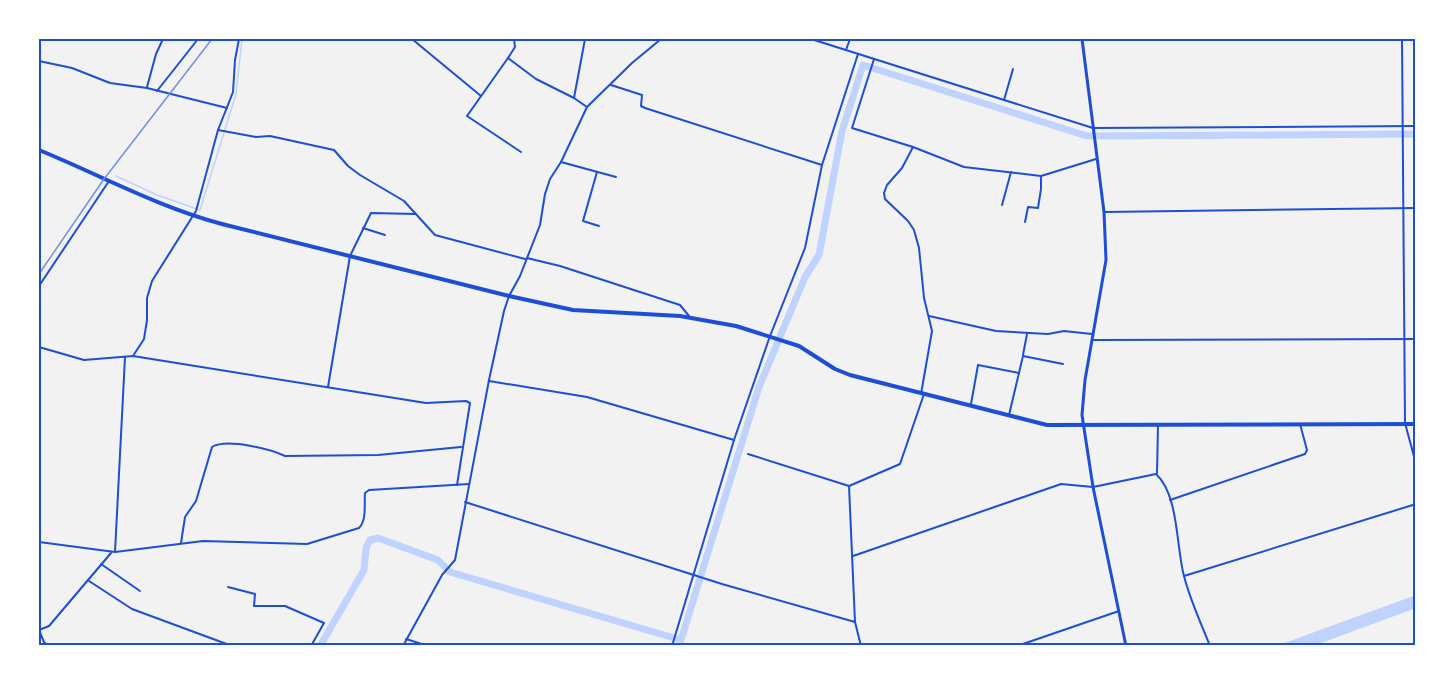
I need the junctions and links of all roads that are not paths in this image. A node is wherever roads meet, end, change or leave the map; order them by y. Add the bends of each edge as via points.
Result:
1 (162, 39) edge
2 (198, 39) edge
3 (239, 39) edge
4 (412, 39) edge
5 (514, 39) edge
6 (585, 39) edge
7 (661, 39) edge
8 (811, 39) edge
9 (850, 39) edge
10 (1082, 39) edge
11 (1402, 39) edge
12 (846, 50) junction
13 (858, 54) junction
14 (508, 58) junction
15 (874, 59) junction
16 (39, 61) edge
17 (1013, 69) dead end
18 (610, 85) junction
19 (147, 88) junction
20 (157, 91) junction
21 (481, 96) junction
22 (573, 98) junction
23 (1004, 100) junction
24 (587, 107) junction
25 (227, 108) junction
26 (1416, 126) edge
27 (1403, 127) junction
28 (218, 130) junction
29 (1093, 130) junction
30 (913, 147) junction
31 (39, 150) edge
32 (521, 152) dead end
33 (1096, 159) junction
34 (561, 162) junction
35 (822, 165) junction
36 (597, 172) junction
37 (1011, 172) junction
38 (1041, 176) junction
39 (616, 177) dead end
40 (109, 182) junction
41 (1002, 205) dead end
42 (1404, 208) junction
43 (1416, 208) edge
44 (1104, 212) junction
45 (417, 214) junction
46 (192, 216) junction
47 (1025, 222) dead end
48 (599, 226) dead end
49 (363, 228) junction
50 (385, 235) dead end
51 (350, 256) junction
52 (527, 259) junction
53 (39, 286) edge
54 (509, 296) junction
55 (929, 316) junction
56 (690, 318) junction
57 (1027, 334) junction
58 (1093, 334) junction
59 (771, 337) junction
60 (1404, 339) junction
61 (1416, 339) edge
62 (1092, 340) junction
63 (39, 346) edge
64 (133, 356) junction
65 (1023, 356) junction
66 (125, 357) junction
67 (1063, 364) dead end
68 (1019, 373) junction
69 (489, 380) junction
70 (328, 387) junction
71 (922, 394) junction
72 (970, 406) junction
73 (1008, 416) junction
74 (1405, 423) junction
75 (1300, 424) junction
76 (1416, 424) edge
77 (1084, 425) junction
78 (1158, 425) junction
79 (734, 440) junction
80 (462, 447) junction
81 (748, 454) dead end
82 (1416, 464) edge
83 (1156, 474) junction
84 (469, 484) junction
85 (457, 485) junction
86 (849, 486) junction
87 (1093, 487) junction
88 (1170, 500) junction
89 (465, 502) junction
90 (1416, 504) edge
91 (39, 542) edge
92 (181, 543) junction
93 (113, 552) junction
94 (853, 556) junction
95 (101, 564) junction
96 (694, 573) junction
97 (1184, 576) junction
98 (89, 581) junction
99 (228, 587) dead end
100 (140, 591) dead end
101 (1119, 611) junction
102 (855, 622) junction
103 (406, 639) junction
104 (48, 646) edge
105 (232, 646) edge
106 (310, 646) edge
107 (403, 646) edge
108 (428, 646) edge
109 (672, 646) edge
110 (861, 646) edge
111 (1017, 646) edge
112 (1126, 646) edge
113 (1210, 646) edge

1 - 19 street
2 - 20 street
3 - 25 street via 233,92
4 - 21 street
5 - 14 street via 515,47
6 - 22 street
7 - 18 street
8 - 12 street
9 - 12 street
10 - 29 street
11 - 27 street
12 - 13 street
13 - 15 street
13 - 35 street
14 - 21 street
14 - 22 street via 536,79
15 - 23 street
15 - 30 street via 852,128
16 - 19 street via 72,68 110,83
17 - 23 street
18 - 24 street
18 - 35 street via 642,95 641,106 645,108
19 - 20 street
20 - 25 street
21 - 32 street via 467,116
22 - 24 street
23 - 29 street
24 - 34 street
25 - 28 street
26 - 27 street
27 - 29 street
27 - 42 street
28 - 45 street via 334,150 348,166 404,201
28 - 46 street
29 - 33 street
30 - 37 street via 964,167
30 - 55 street via 884,193 885,199 914,230
31 - 40 main road
33 - 38 street
33 - 44 street
34 - 36 street
34 - 52 street via 544,194 540,225
35 - 59 street via 806,248
36 - 39 street
36 - 48 street via 583,221
37 - 38 street
37 - 41 street
38 - 47 street via 1038,208 1028,207
40 - 46 main road
40 - 53 street
42 - 43 street
42 - 44 street
42 - 60 street
44 - 58 street via 1106,260
45 - 49 street via 371,213
45 - 52 street via 435,235
46 - 51 main road
46 - 64 street via 152,281 144,339
49 - 50 street
49 - 51 street
51 - 54 main road
51 - 70 street
52 - 54 street
52 - 56 street via 680,305
54 - 56 main road via 573,310
54 - 69 street
55 - 57 street via 996,332
55 - 71 street via 932,331
56 - 59 main road
57 - 58 street
57 - 65 street
58 - 62 street
59 - 71 main road via 799,346 850,375
59 - 79 street
60 - 61 street
60 - 62 street
60 - 74 street
62 - 77 street via 1085,380
63 - 66 street via 84,360
64 - 66 street
64 - 70 street
65 - 67 street
65 - 68 street
66 - 93 street
68 - 72 street via 978,365
68 - 73 street
69 - 79 street via 587,397
69 - 84 street
70 - 80 street via 426,403 466,401 470,403
71 - 72 main road
71 - 86 street via 900,464
72 - 73 main road
73 - 77 main road via 1047,425
74 - 75 main road
74 - 76 main road
74 - 82 street
75 - 78 main road
75 - 88 street via 1305,454
77 - 78 main road
77 - 87 street
78 - 83 street
79 - 96 street
80 - 85 street
80 - 92 street via 378,455 285,456 236,444 216,444 196,501 185,517
81 - 86 street
83 - 87 street
83 - 88 street via 1163,480
84 - 85 street
84 - 89 street
85 - 92 street via 369,490 365,493 364,520 359,528 307,544
86 - 94 street
87 - 94 street via 1061,484
87 - 101 street
88 - 97 street
89 - 96 street
89 - 103 street via 455,560 442,575
90 - 97 street
91 - 93 street
92 - 93 street
93 - 95 street
94 - 102 street
95 - 98 street
95 - 100 street
96 - 102 street
96 - 109 street
97 - 113 street
98 - 104 street via 49,626 39,630
98 - 105 street via 132,609
99 - 106 street via 255,594 254,606 285,606 324,623
101 - 111 street
101 - 112 street
102 - 110 street
103 - 107 street
103 - 108 street

